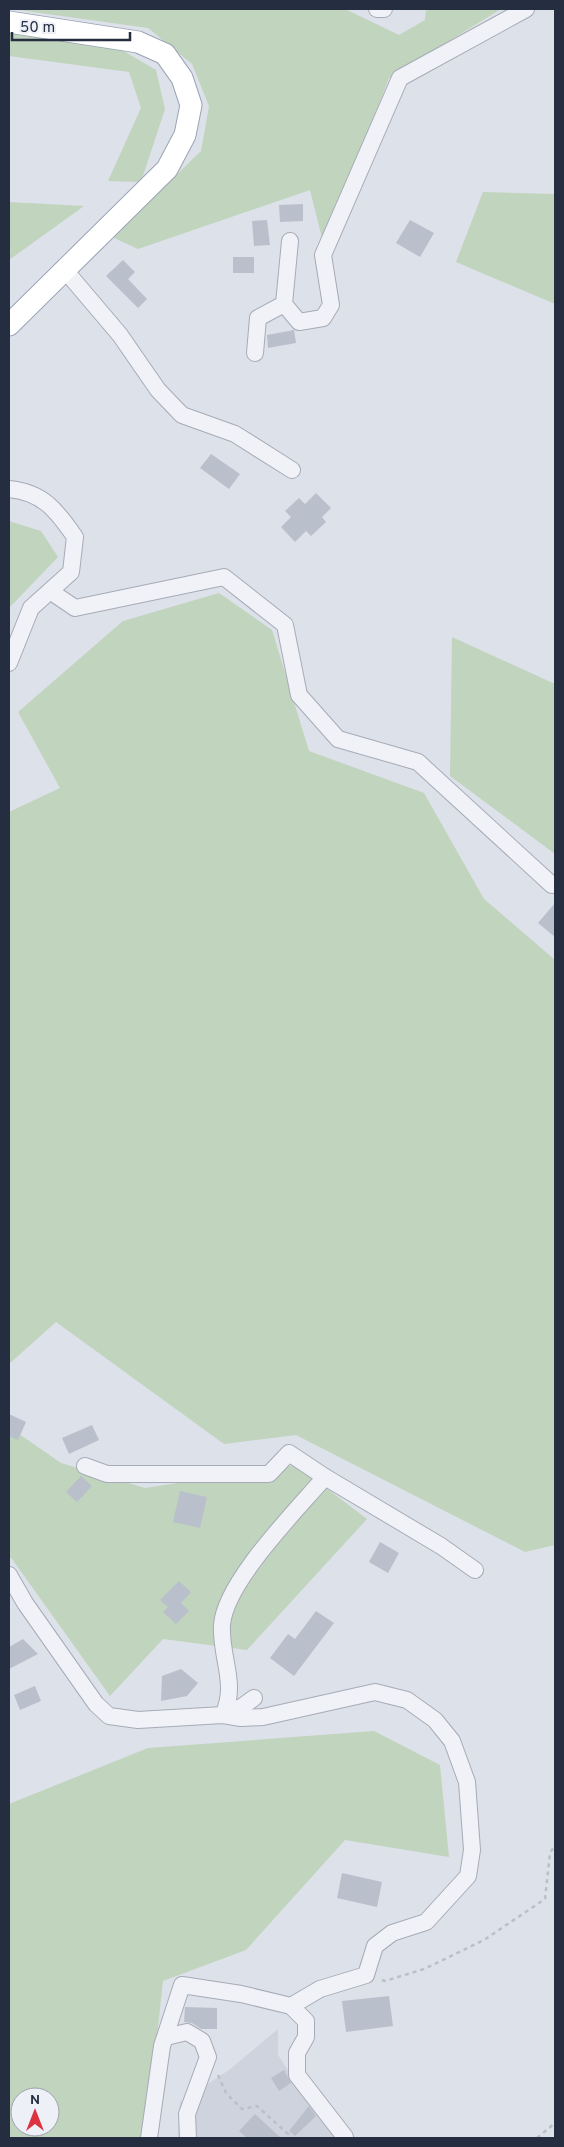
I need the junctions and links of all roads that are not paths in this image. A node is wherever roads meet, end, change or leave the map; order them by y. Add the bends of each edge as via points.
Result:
1 (377, 9) edge
2 (384, 9) edge
3 (526, 9) edge
4 (9, 22) edge
5 (290, 241) dead end
6 (64, 269) junction
7 (284, 304) junction
8 (9, 325) edge
9 (255, 353) dead end
10 (292, 470) dead end
11 (9, 489) edge
12 (50, 591) junction
13 (9, 663) edge
14 (552, 885) dead end
15 (84, 1466) dead end
16 (325, 1477) junction
17 (476, 1570) dead end
18 (9, 1575) edge
19 (254, 1698) dead end
20 (222, 1715) junction
21 (291, 2006) junction
22 (166, 2037) junction
23 (345, 2136) dead end
24 (149, 2138) edge
25 (188, 2138) edge

1 - 2 street
3 - 7 street via 400,78 323,255 331,305 323,318 299,322
4 - 6 main road via 138,42 165,54 182,78 191,105 185,135 167,170
5 - 7 street
6 - 8 main road
6 - 10 street via 120,335 158,390 182,415 235,434
7 - 9 street via 258,318
11 - 12 street via 23,490 55,508 75,537 71,572
12 - 13 street via 31,608
12 - 14 street via 75,608 224,577 286,625 299,695 338,739 418,762
15 - 16 street via 107,1474 269,1474 289,1453
16 - 17 street
16 - 20 street via 252,1563 228,1603 222,1626 229,1702
18 - 20 street via 96,1704 109,1716 138,1720
19 - 20 street
20 - 21 street via 241,1718 263,1716 375,1692 407,1700 435,1720 452,1741 466,1782 472,1850 468,1876 426,1922 392,1933 375,1946 366,1975 320,1989
21 - 22 street via 182,1985
21 - 23 street via 306,2021 306,2036 297,2054 297,2075
22 - 24 street
22 - 25 street via 186,2032 202,2041 208,2057 187,2114

